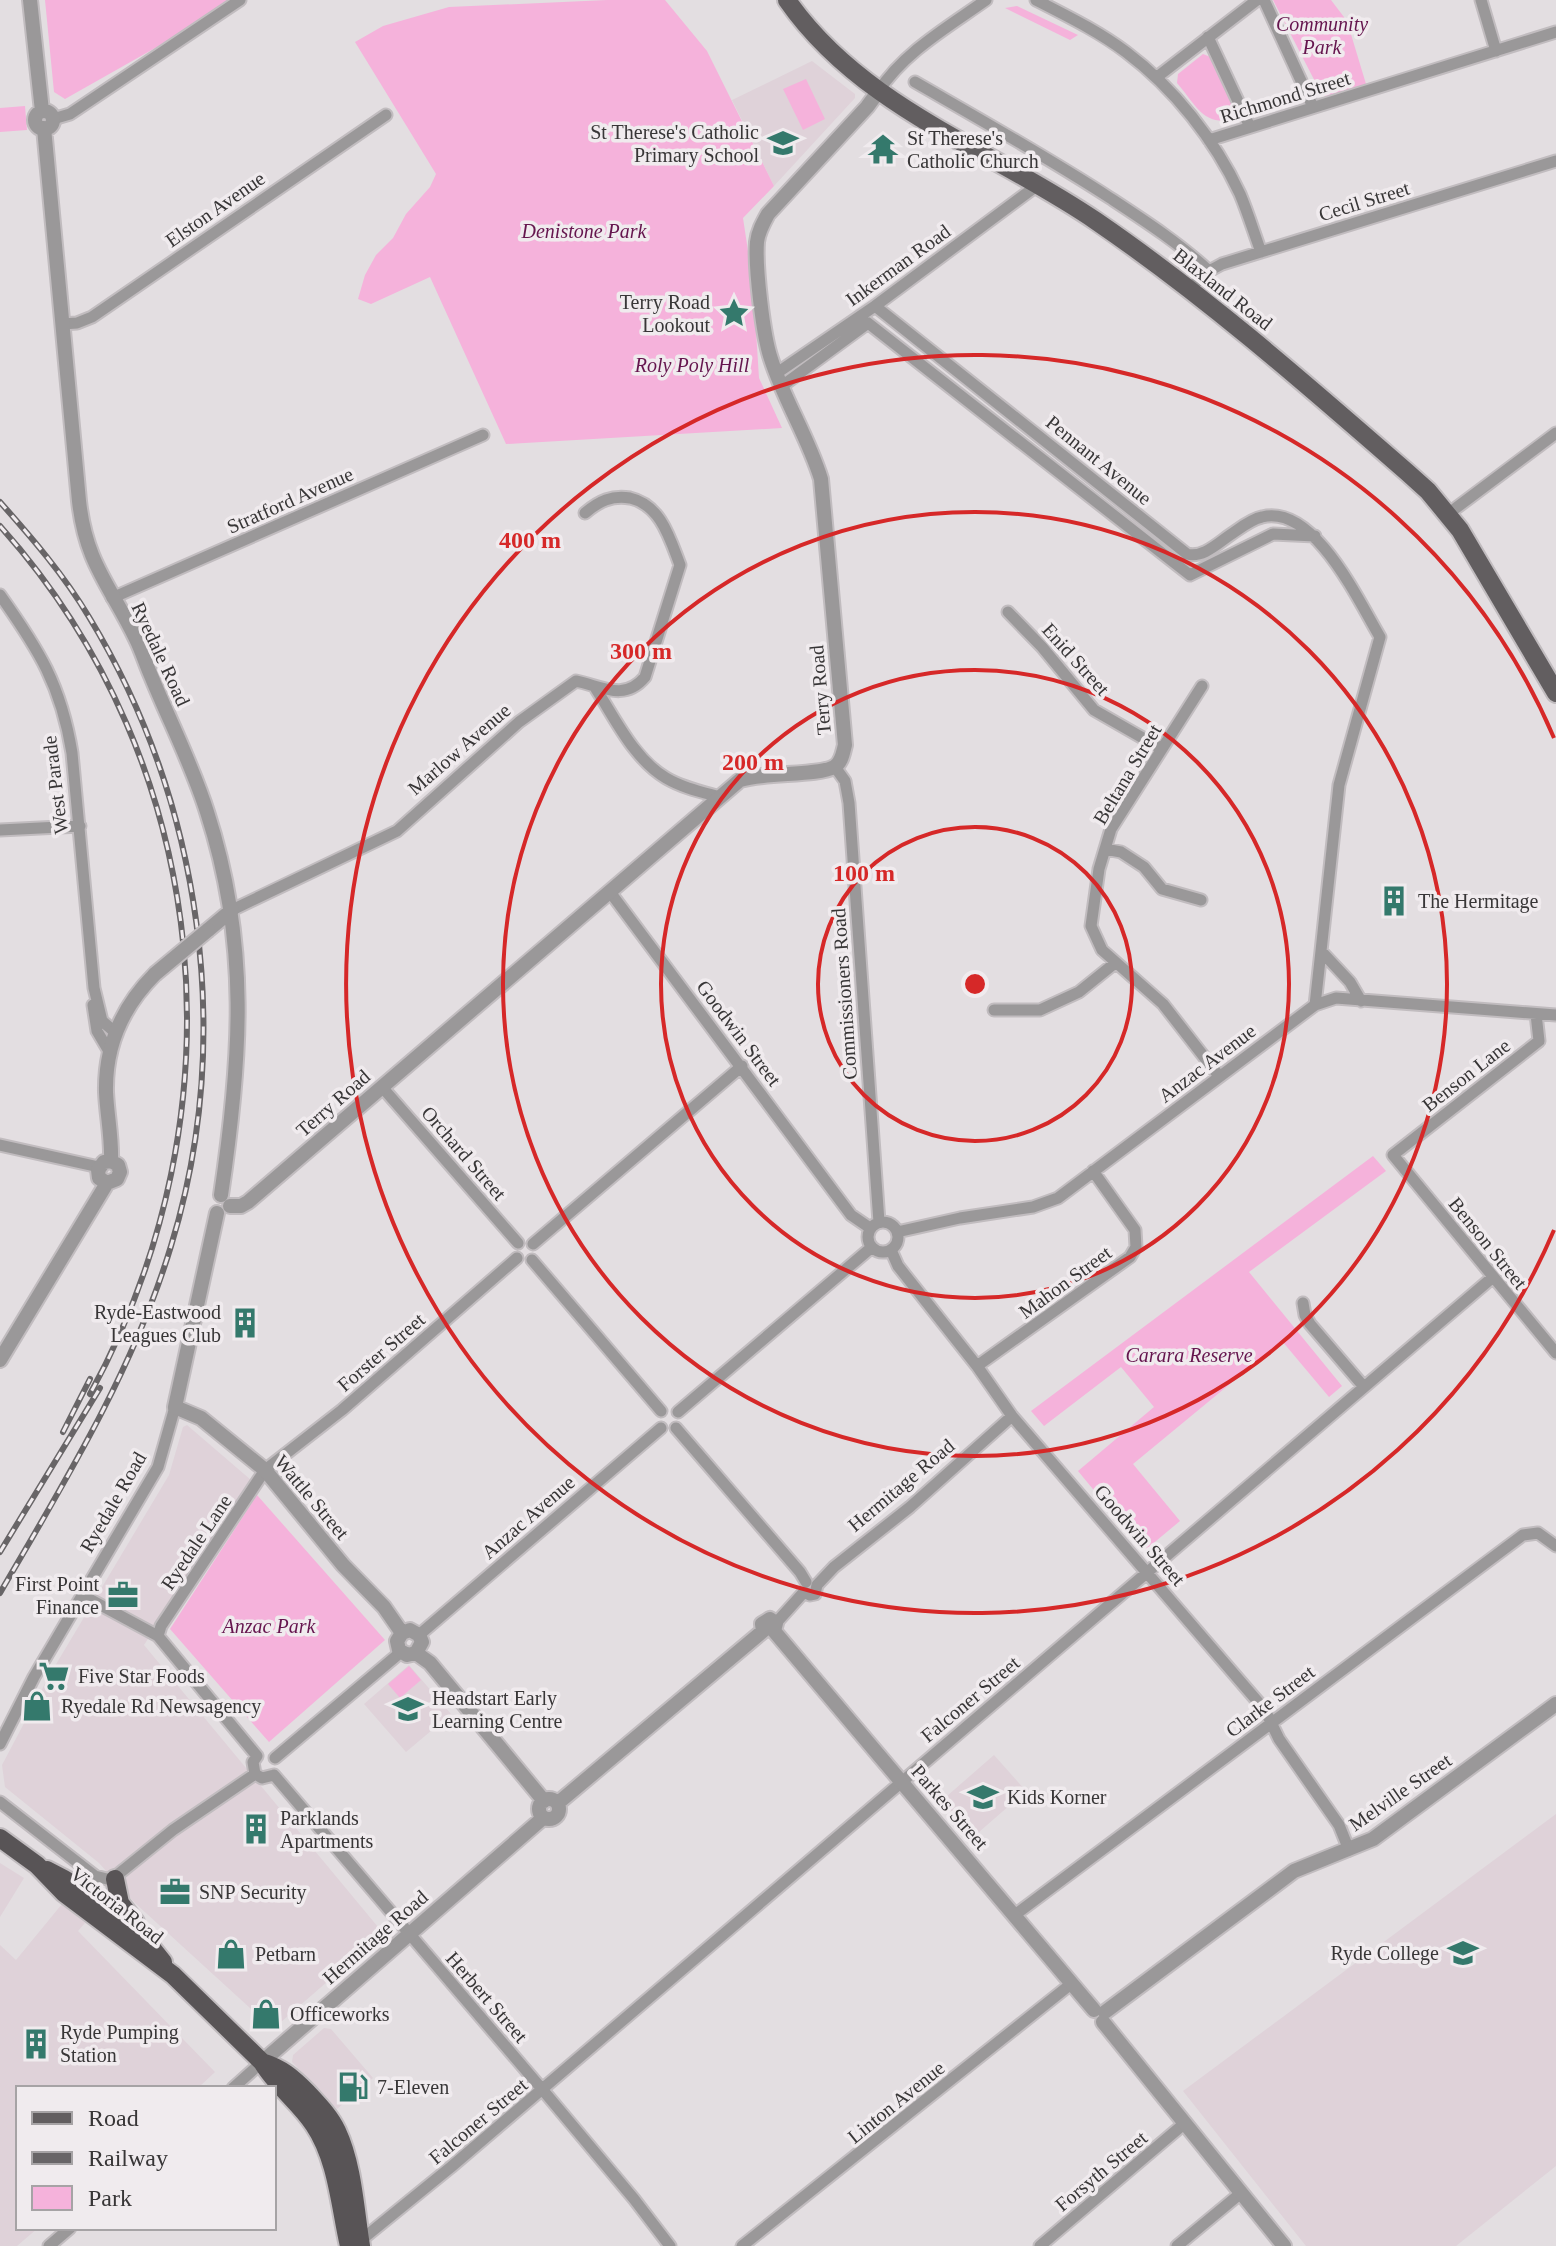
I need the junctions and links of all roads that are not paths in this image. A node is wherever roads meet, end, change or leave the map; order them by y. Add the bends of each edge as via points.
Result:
1 (30, 0) edge
2 (240, 0) edge
3 (787, 0) edge
4 (986, 0) edge
5 (1036, 0) edge
6 (1257, 0) edge
7 (1264, 0) edge
8 (1481, 0) edge
9 (1556, 32) edge
10 (1208, 37) junction
11 (1496, 51) junction
12 (1157, 77) junction
13 (915, 82) dead end
14 (878, 92) junction
15 (1313, 107) junction
16 (386, 115) dead end
17 (46, 119) junction
18 (1250, 127) junction
19 (1209, 140) junction
20 (1556, 161) edge
21 (1039, 184) junction
22 (1261, 252) junction
23 (1209, 271) junction
24 (1190, 288) junction
25 (875, 306) junction
26 (868, 323) joint
27 (62, 324) junction
28 (780, 379) junction
29 (1556, 433) edge
30 (483, 435) dead end
31 (585, 513) dead end
32 (1448, 514) junction
33 (1315, 536) junction
34 (0, 595) edge
35 (112, 598) junction
36 (1008, 612) dead end
37 (1553, 681) edge
38 (1202, 686) dead end
39 (596, 689) junction
40 (1162, 749) junction
41 (835, 767) junction
42 (720, 797) junction
43 (80, 826) junction
44 (0, 830) edge
45 (1105, 849) junction
46 (610, 892) junction
47 (1201, 900) dead end
48 (232, 910) junction
49 (208, 930) junction
50 (236, 944) junction
51 (1321, 951) junction
52 (1115, 963) junction
53 (94, 988) junction
54 (1361, 1001) junction
55 (1315, 1005) junction
56 (994, 1010) dead end
57 (1536, 1014) junction
58 (1556, 1015) edge
59 (113, 1043) junction
60 (742, 1066) junction
61 (1219, 1076) junction
62 (382, 1087) junction
63 (0, 1145) edge
64 (1393, 1155) joint
65 (105, 1164) junction
66 (1093, 1171) junction
67 (839, 1196) junction
68 (876, 1198) junction
69 (223, 1204) junction
70 (874, 1225) junction
71 (897, 1232) junction
72 (518, 1243) junction
73 (533, 1244) junction
74 (872, 1247) junction
75 (891, 1250) junction
76 (517, 1258) junction
77 (532, 1260) junction
78 (1493, 1277) junction
79 (1303, 1303) dead end
80 (1556, 1353) edge
81 (0, 1360) edge
82 (977, 1366) junction
83 (1364, 1387) junction
84 (175, 1407) junction
85 (661, 1411) junction
86 (678, 1412) junction
87 (1012, 1416) junction
88 (661, 1428) junction
89 (676, 1428) junction
90 (265, 1470) junction
91 (1554, 1540) edge
92 (1148, 1571) junction
93 (809, 1586) junction
94 (82, 1595) junction
95 (771, 1628) junction
96 (402, 1633) junction
97 (419, 1635) junction
98 (158, 1636) junction
99 (409, 1652) junction
100 (1556, 1704) edge
101 (1271, 1723) junction
102 (0, 1744) edge
103 (257, 1756) junction
104 (275, 1758) junction
105 (255, 1774) junction
106 (274, 1775) junction
107 (902, 1781) junction
108 (0, 1802) edge
109 (551, 1802) junction
110 (0, 1838) edge
111 (1349, 1850) junction
112 (37, 1865) junction
113 (115, 1879) junction
114 (1016, 1914) junction
115 (410, 1934) junction
116 (148, 1941) junction
117 (173, 1975) junction
118 (1071, 1984) junction
119 (1101, 2015) junction
120 (262, 2062) junction
121 (235, 2086) edge
122 (543, 2089) junction
123 (1185, 2123) junction
124 (1241, 2193) junction
125 (68, 2230) edge
126 (357, 2244) edge
127 (49, 2246) edge
128 (670, 2246) edge
129 (742, 2246) edge
130 (1040, 2246) edge
131 (1177, 2246) edge
132 (1284, 2246) edge

1 - 17 street, Ryedale Road
2 - 17 street via 70,114
3 - 14 main road, Blaxland Road via 830,50
4 - 14 street via 904,59
5 - 12 street via 1089,28
6 - 10 street
7 - 15 street
8 - 11 street
9 - 11 street, Richmond Street
10 - 12 street
10 - 18 street
11 - 15 street, Richmond Street
12 - 19 street
13 - 23 street, Blaxland Road via 1059,164 1153,226
14 - 21 main road, Blaxland Road
14 - 28 street, Terry Road via 761,226 757,244 766,338
15 - 18 street, Richmond Street
16 - 27 street, Elston Avenue via 92,317
17 - 27 street, Ryedale Road
18 - 19 street, Richmond Street
19 - 22 street via 1240,195
20 - 22 street, Cecil Street
21 - 24 main road, Blaxland Road
21 - 25 street, Inkerman Road
22 - 23 street, Cecil Street
23 - 24 street, Cecil Street
24 - 32 main road, Blaxland Road via 1408,473
25 - 28 street, Inkerman Road
25 - 33 street, Pennant Avenue via 1187,554 1202,554 1262,517 1283,517
26 - 28 street, Inkerman Road
26 - 33 street, Pennant Avenue via 1190,575 1273,534
27 - 35 street, Ryedale Road via 81,524 94,566
28 - 41 street, Terry Road via 821,479 845,745
29 - 32 street
30 - 35 street, Stratford Avenue
31 - 39 street, Marlow Avenue via 597,502 618,496 642,501 659,516 680,565 645,677 620,691
32 - 37 main road, Blaxland Road
33 - 51 street, Pennant Avenue via 1380,637 1339,785
34 - 43 street, West Parade via 49,670 66,714
35 - 48 street, Ryedale Road via 136,639 207,811
36 - 40 street, Enid Street via 1094,710
38 - 40 street, Beltana Street
39 - 42 street via 636,752 664,777
39 - 48 street, Marlow Avenue via 576,681 559,690 397,831
40 - 45 street, Beltana Street via 1111,829
41 - 42 street, Terry Road via 756,775 740,780
41 - 68 street, Commissioners Road via 845,781 849,803
42 - 46 street, Terry Road
43 - 44 street
43 - 53 street, West Parade
45 - 47 street via 1144,867 1162,889
45 - 52 street, Beltana Street via 1091,926
46 - 60 street, Goodwin Street
46 - 62 street, Terry Road
48 - 49 street, Marlow Avenue
48 - 50 street, Ryedale Road
49 - 50 street
49 - 59 street, Marlow Avenue, bridge via 155,974 127,1007
50 - 69 street, Ryedale Road via 238,1042
51 - 54 street
51 - 55 street, Pennant Avenue
52 - 56 street via 1079,992 1040,1010
52 - 61 street, Beltana Street via 1163,1004
53 - 59 street, West Parade
53 - 59 street, West Parade via 94,1021
54 - 55 street, Anzac Avenue via 1336,998
54 - 57 street, Anzac Avenue
55 - 61 street, Anzac Avenue
57 - 58 street, Anzac Avenue
57 - 64 street, Benson Lane via 1539,1041
59 - 65 street, West Parade
60 - 67 street, Goodwin Street
60 - 73 street
61 - 66 street, Anzac Avenue
62 - 69 street, Terry Road via 248,1202
62 - 72 street, Orchard Street
63 - 65 street
64 - 78 street, Benson Street
65 - 81 street, West Parade via 118,1165 117,1179 107,1183
66 - 71 street, Anzac Avenue via 1046,1204
66 - 82 street, Mahon Street via 1135,1230 1136,1247 1130,1257
67 - 68 street via 859,1213 871,1209
67 - 70 street, Goodwin Street via 851,1215
68 - 70 street, Commissioners Road
69 - 84 street, Ryedale Road
70 - 71 street via 890,1223
70 - 74 street via 868,1238
71 - 75 street
72 - 73 street
72 - 76 street
73 - 77 street
74 - 75 street
74 - 86 street
75 - 82 street, Goodwin Street
76 - 77 street
76 - 90 street, Forster Street
77 - 85 street
78 - 80 street, Benson Street
78 - 83 street, Falconer Street
79 - 83 street via 1310,1324
82 - 87 street, Goodwin Street
83 - 92 street, Falconer Street
84 - 90 street, Wattle Street via 201,1418
84 - 94 street, Ryedale Road via 158,1467
85 - 86 street
85 - 88 street
86 - 89 street
87 - 92 street, Goodwin Street
87 - 93 street, Hermitage Road via 910,1507
88 - 89 street
88 - 97 street, Anzac Avenue
89 - 93 street
90 - 96 street, Wattle Street
90 - 98 street, Ryedale Lane
91 - 101 street, Clarke Street via 1538,1533 1523,1535
92 - 101 street, Goodwin Street
92 - 107 street, Falconer Street
93 - 95 street, Hermitage Road
94 - 98 street
94 - 102 street, Ryedale Road
95 - 107 street, Parkes Street
95 - 109 street, Hermitage Road
96 - 97 street
96 - 99 street via 397,1641
97 - 99 street via 422,1642
98 - 103 street
99 - 104 street
99 - 109 street via 430,1663
100 - 111 street, Melville Street via 1373,1839
101 - 111 street, Goodwin Street via 1339,1825
101 - 114 street, Clarke Street
103 - 104 street
103 - 105 street
104 - 106 street
105 - 106 street
105 - 113 street via 173,1830
106 - 115 street, Herbert Street
107 - 114 street, Parkes Street
107 - 122 street, Falconer Street
108 - 113 street, Victoria Road via 95,1876
109 - 115 street, Hermitage Road via 560,1811 557,1816 543,1818
110 - 112 highway, Victoria Road
111 - 119 street, Melville Street via 1294,1871
112 - 116 highway, Victoria Road via 72,1882
112 - 117 highway, Victoria Road via 64,1893
113 - 116 highway via 120,1903
114 - 118 street, Parkes Street
115 - 120 street, Hermitage Road
115 - 122 street, Herbert Street
116 - 117 highway, Victoria Road
117 - 120 highway, Victoria Road
118 - 119 street, Parkes Street
118 - 129 street, Linton Avenue
119 - 123 street, Parkes Street
120 - 121 street, Hermitage Road
120 - 126 highway, Victoria Road via 291,2077 336,2131
122 - 126 street, Falconer Street
122 - 128 street, Herbert Street
123 - 124 street, Parkes Street
123 - 130 street, Forsyth Street
124 - 131 street
124 - 132 street, Parkes Street
125 - 127 street

